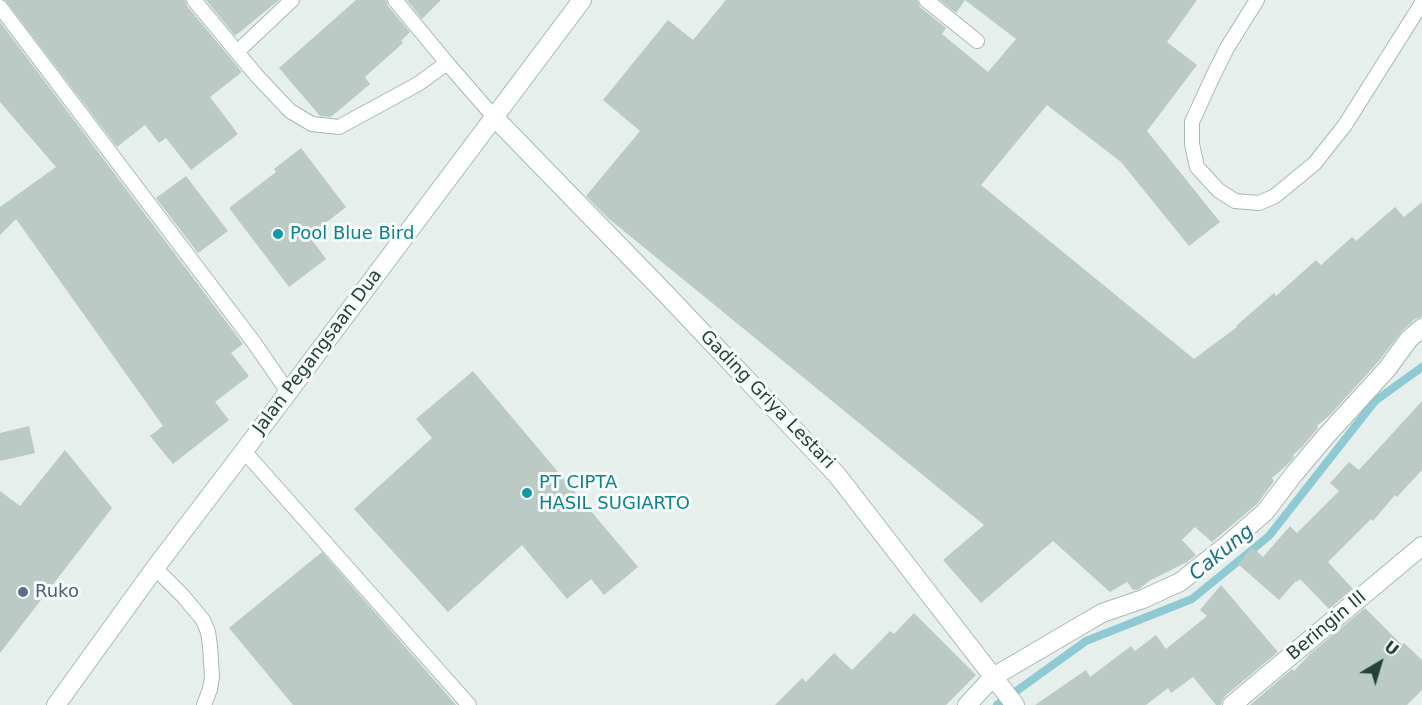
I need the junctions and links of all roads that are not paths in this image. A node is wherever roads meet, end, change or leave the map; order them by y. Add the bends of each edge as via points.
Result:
1 (194, 0) edge
2 (292, 0) edge
3 (395, 0) edge
4 (582, 0) edge
5 (927, 0) edge
6 (1257, 0) edge
7 (1422, 3) edge
8 (0, 7) edge
9 (977, 41) dead end
10 (237, 52) junction
11 (447, 63) junction
12 (494, 117) junction
13 (1422, 328) edge
14 (288, 392) junction
15 (244, 451) junction
16 (1422, 546) edge
17 (155, 568) junction
18 (994, 679) junction
19 (1012, 703) edge
20 (1240, 703) edge
21 (56, 705) edge
22 (204, 705) edge
23 (469, 705) edge
24 (967, 705) edge

1 - 10 lane
2 - 10 lane
3 - 11 lane
4 - 12 street, Jalan Pegangsaan Dua
5 - 9 lane
6 - 7 lane via 1227,48 1192,122 1192,144 1197,167 1218,190 1235,201 1259,203 1275,196 1315,163 1345,125
8 - 14 lane
10 - 11 lane via 290,111 312,124 339,127 418,84
11 - 12 lane
12 - 14 street, Jalan Pegangsaan Dua
12 - 18 street, Gading Griya Lestari via 837,475
13 - 18 street via 1265,512 1227,545 1179,582 1102,614
14 - 15 street, Jalan Pegangsaan Dua
15 - 17 street, Jalan Pegangsaan Dua
15 - 23 lane
16 - 20 street, Beringin III
17 - 21 street, Jalan Pegangsaan Dua
17 - 22 lane via 203,620 208,632 212,677
18 - 19 street, Gading Griya Lestari
18 - 24 street

